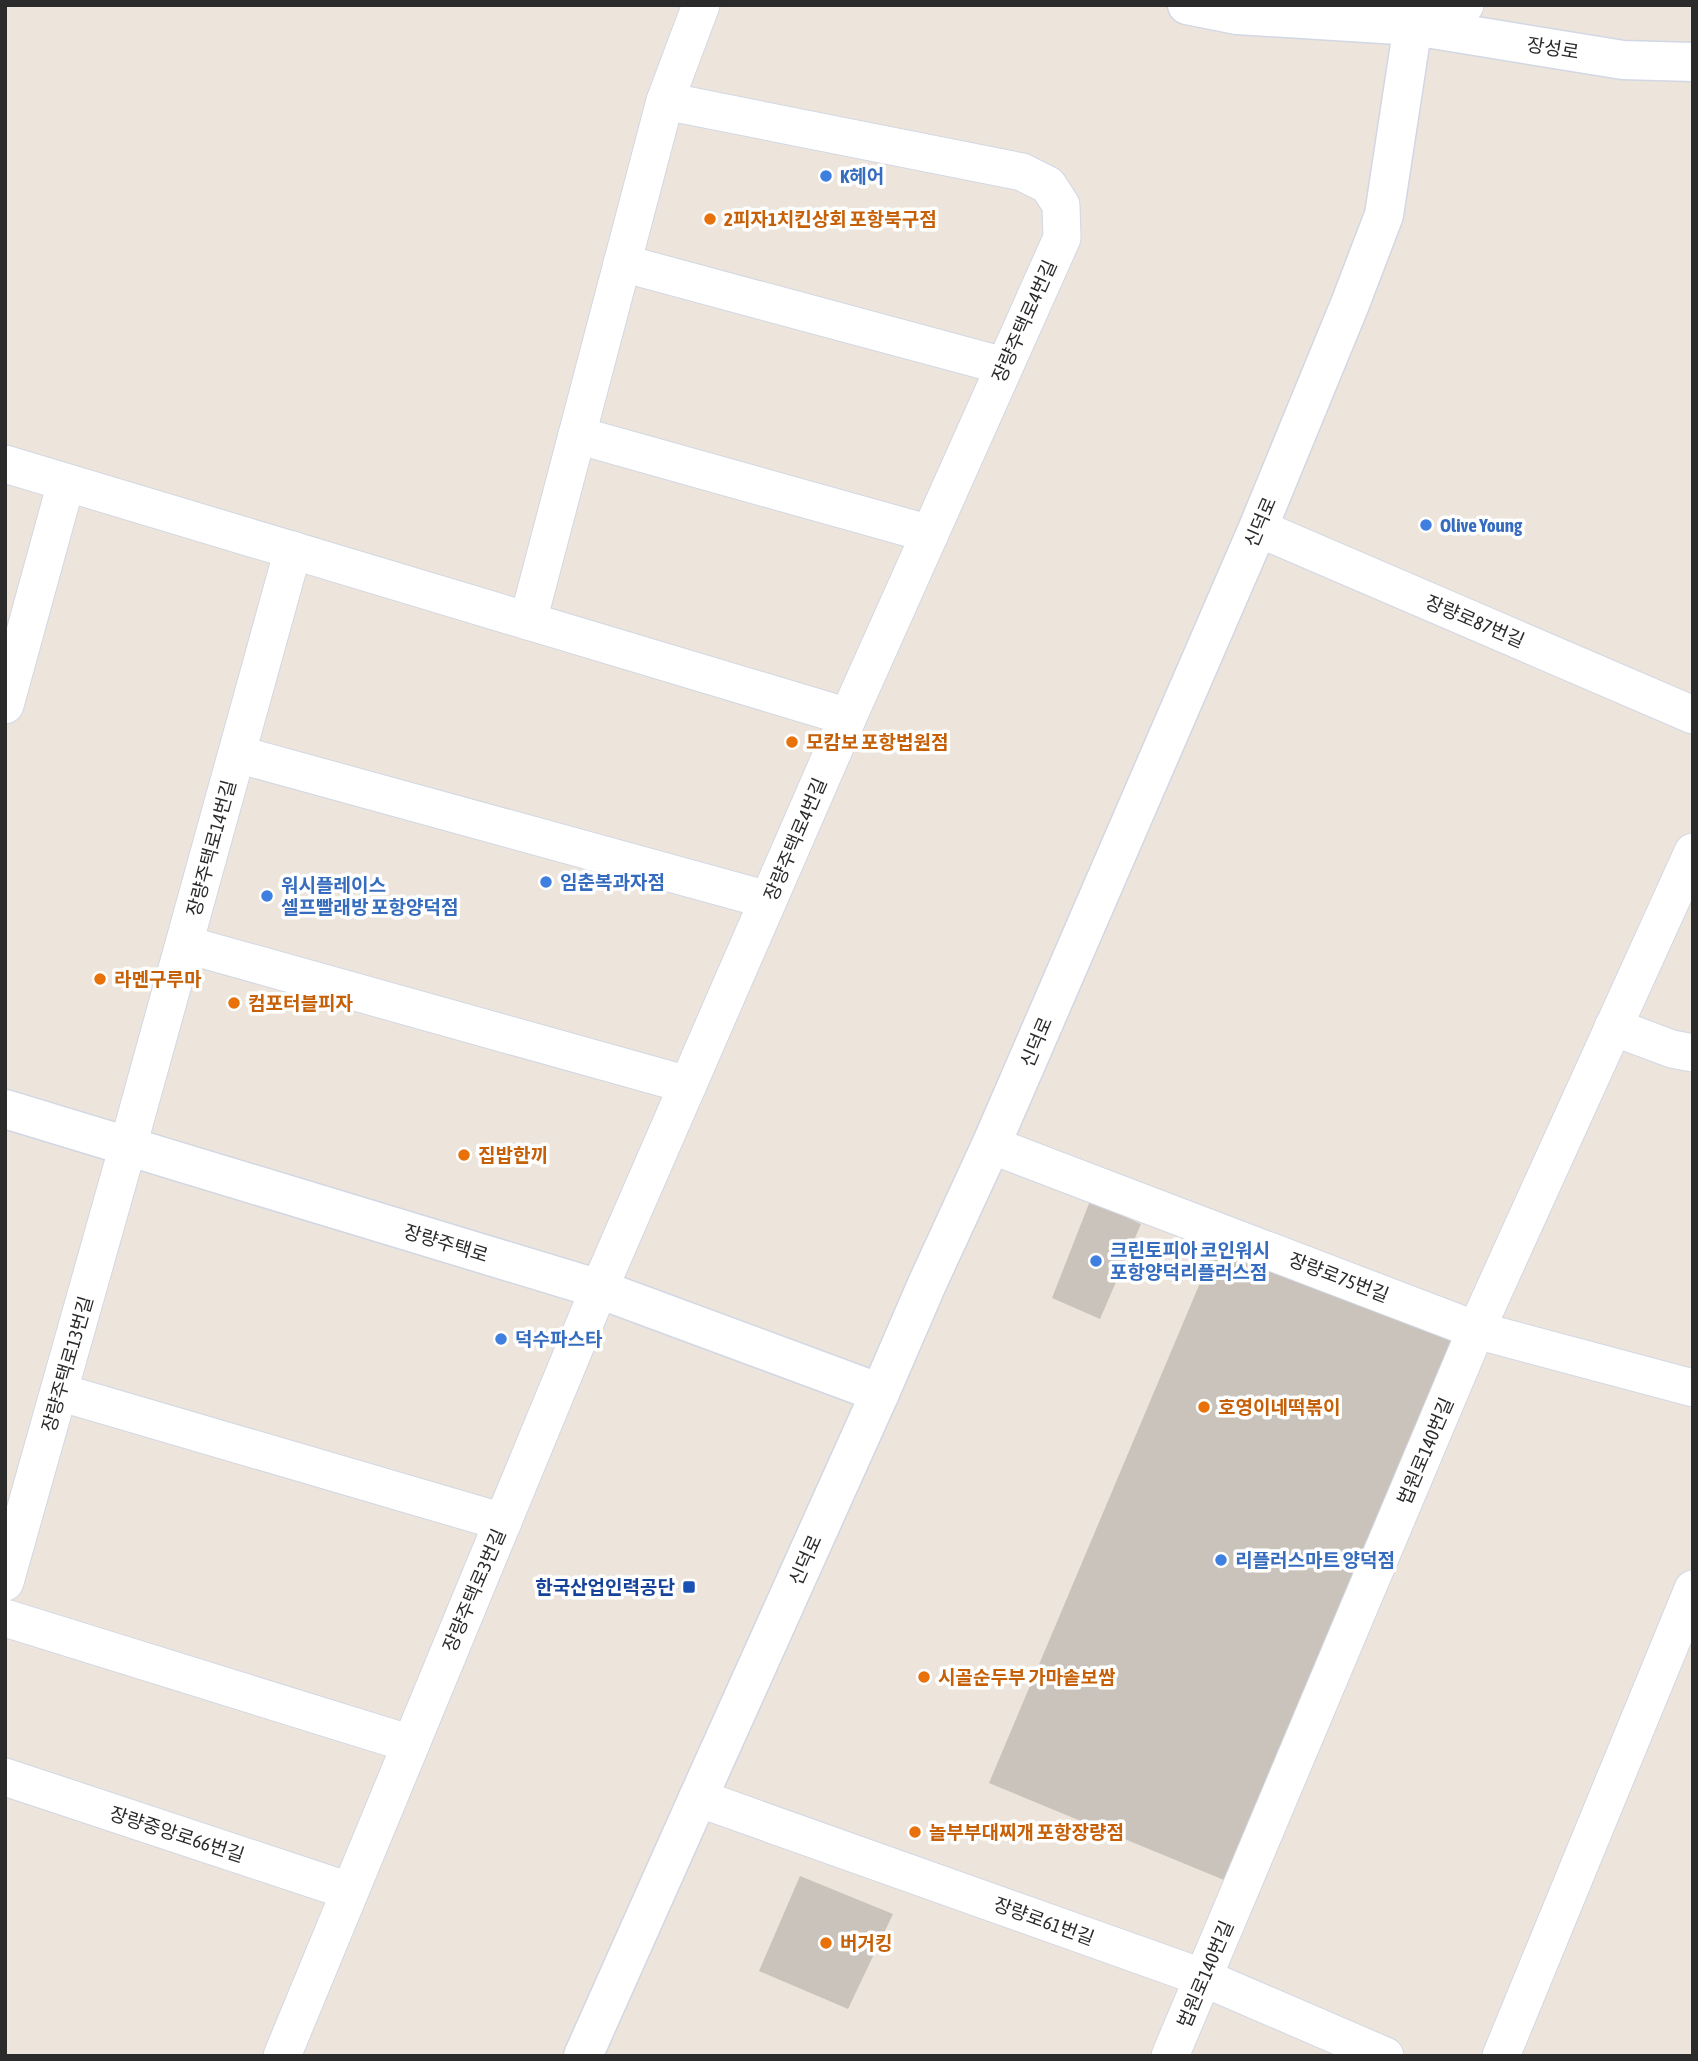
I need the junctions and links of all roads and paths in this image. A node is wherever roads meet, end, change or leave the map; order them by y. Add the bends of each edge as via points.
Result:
1 (701, 5) edge
2 (1187, 5) edge
3 (1465, 5) edge
4 (1415, 15) edge
5 (1693, 62) edge
6 (665, 101) junction
7 (622, 263) junction
8 (1004, 366) junction
9 (577, 435) junction
10 (5, 464) edge
11 (66, 483) junction
12 (1258, 528) junction
13 (930, 534) junction
14 (293, 550) junction
15 (528, 621) junction
16 (5, 705) edge
17 (1693, 715) edge
18 (848, 717) junction
19 (237, 754) junction
20 (1693, 852) edge
21 (768, 900) junction
22 (184, 944) junction
23 (1613, 1027) junction
24 (1693, 1053) edge
25 (688, 1084) junction
26 (5, 1109) edge
27 (991, 1145) junction
28 (128, 1146) junction
29 (600, 1289) junction
30 (1476, 1330) junction
31 (1693, 1388) edge
32 (59, 1392) junction
33 (880, 1393) junction
34 (503, 1521) junction
35 (5, 1582) edge
36 (1693, 1589) edge
37 (5, 1618) edge
38 (411, 1744) junction
39 (5, 1777) edge
40 (698, 1798) junction
41 (349, 1891) junction
42 (1204, 1978) junction
43 (282, 2056) edge
44 (583, 2056) edge
45 (1171, 2056) edge
46 (1385, 2056) edge
47 (1501, 2056) edge

1 - 6 street
2 - 4 street, 장성로 via 1237,15
3 - 4 street
4 - 5 street, 장성로 via 1623,60
4 - 12 street, 신덕로 via 1384,215
6 - 7 street
6 - 8 street, 장량주택로4번길 via 1022,172 1048,185 1061,205 1062,238
7 - 8 street
7 - 9 street
8 - 13 street, 장량주택로4번길
9 - 13 street
9 - 15 street
10 - 11 street
11 - 14 street
11 - 16 street
12 - 17 street, 장량로87번길
12 - 27 street, 신덕로
13 - 18 street, 장량주택로4번길
14 - 15 street
14 - 19 street, 장량주택로14번길
15 - 18 street
18 - 21 street, 장량주택로4번길
19 - 21 street
19 - 22 street, 장량주택로14번길
20 - 23 street, 법원로140번길
21 - 25 street, 장량주택로4번길
22 - 25 street
22 - 28 street, 장량주택로14번길
23 - 24 street
23 - 30 street, 법원로140번길
25 - 29 street, 장량주택로4번길
26 - 28 street, 장량주택로
27 - 30 street, 장량로75번길
27 - 33 street, 신덕로
28 - 29 street, 장량주택로
28 - 32 street, 장량주택로13번길
29 - 33 street, 장량주택로
29 - 34 street, 장량주택로3번길
30 - 31 street, 장량로75번길
30 - 42 street, 법원로140번길
32 - 34 street
32 - 35 street, 장량주택로13번길
33 - 40 street, 신덕로
34 - 38 street, 장량주택로3번길
36 - 47 street
37 - 38 street
38 - 41 street, 장량주택로3번길
39 - 41 street, 장량중앙로66번길
40 - 42 street, 장량로61번길
40 - 44 street, 신덕로
41 - 43 street, 장량주택로3번길
42 - 45 street, 법원로140번길
42 - 46 street, 장량로61번길

